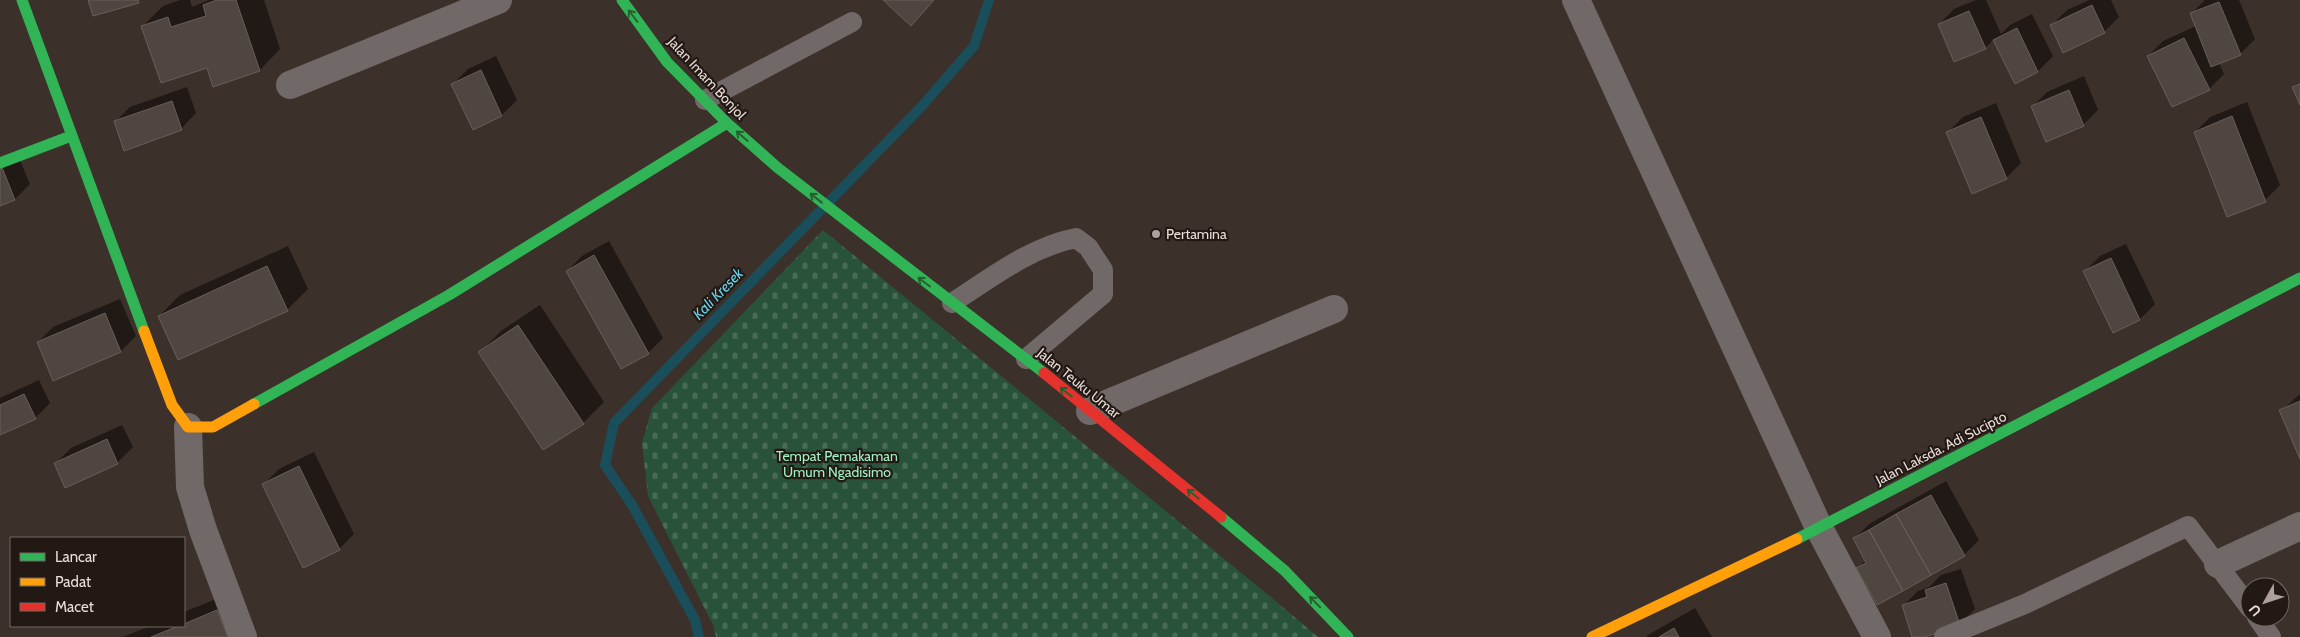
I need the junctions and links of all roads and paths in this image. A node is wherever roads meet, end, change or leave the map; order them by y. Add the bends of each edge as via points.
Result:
1 (22, 0) edge
2 (498, 0) edge
3 (622, 0) edge
4 (1576, 0) edge
5 (852, 22) dead end
6 (290, 85) dead end
7 (705, 100) junction
8 (727, 123) junction
9 (71, 136) junction
10 (0, 163) edge
11 (778, 168) joint
12 (2300, 278) edge
13 (952, 303) junction
14 (1334, 309) dead end
15 (1026, 359) junction
16 (1090, 411) junction
17 (188, 427) junction
18 (2300, 526) edge
19 (1819, 528) junction
20 (2218, 564) junction
21 (2240, 594) edge
22 (243, 637) edge
23 (1348, 637) edge
24 (1592, 637) edge
25 (1877, 637) edge
26 (1944, 637) edge

1 - 9 street
2 - 6 street
7 -> 3 street, Jalan Imam Bonjol via 667,62
4 - 19 street
5 - 7 lane
7 - 8 street, Jalan Imam Bonjol
11 -> 8 street, Jalan Imam Bonjol
8 - 17 street via 441,299 213,426
9 - 10 street
9 - 17 street via 172,405
13 -> 11 street, Jalan Teuku Umar
12 - 19 street, Jalan Laksda. Adi Sucipto
13 - 15 street, Jalan Teuku Umar
13 - 15 lane via 1054,243 1076,238 1088,247 1103,270 1103,294
14 - 16 street
16 -> 15 street, Jalan Teuku Umar
23 -> 16 street, Jalan Teuku Umar via 1285,571
17 - 22 street via 190,487
18 - 20 street
19 - 24 street, Jalan Laksda. Adi Sucipto
19 - 25 street
20 - 21 lane
20 - 26 lane via 2188,526 2025,604

